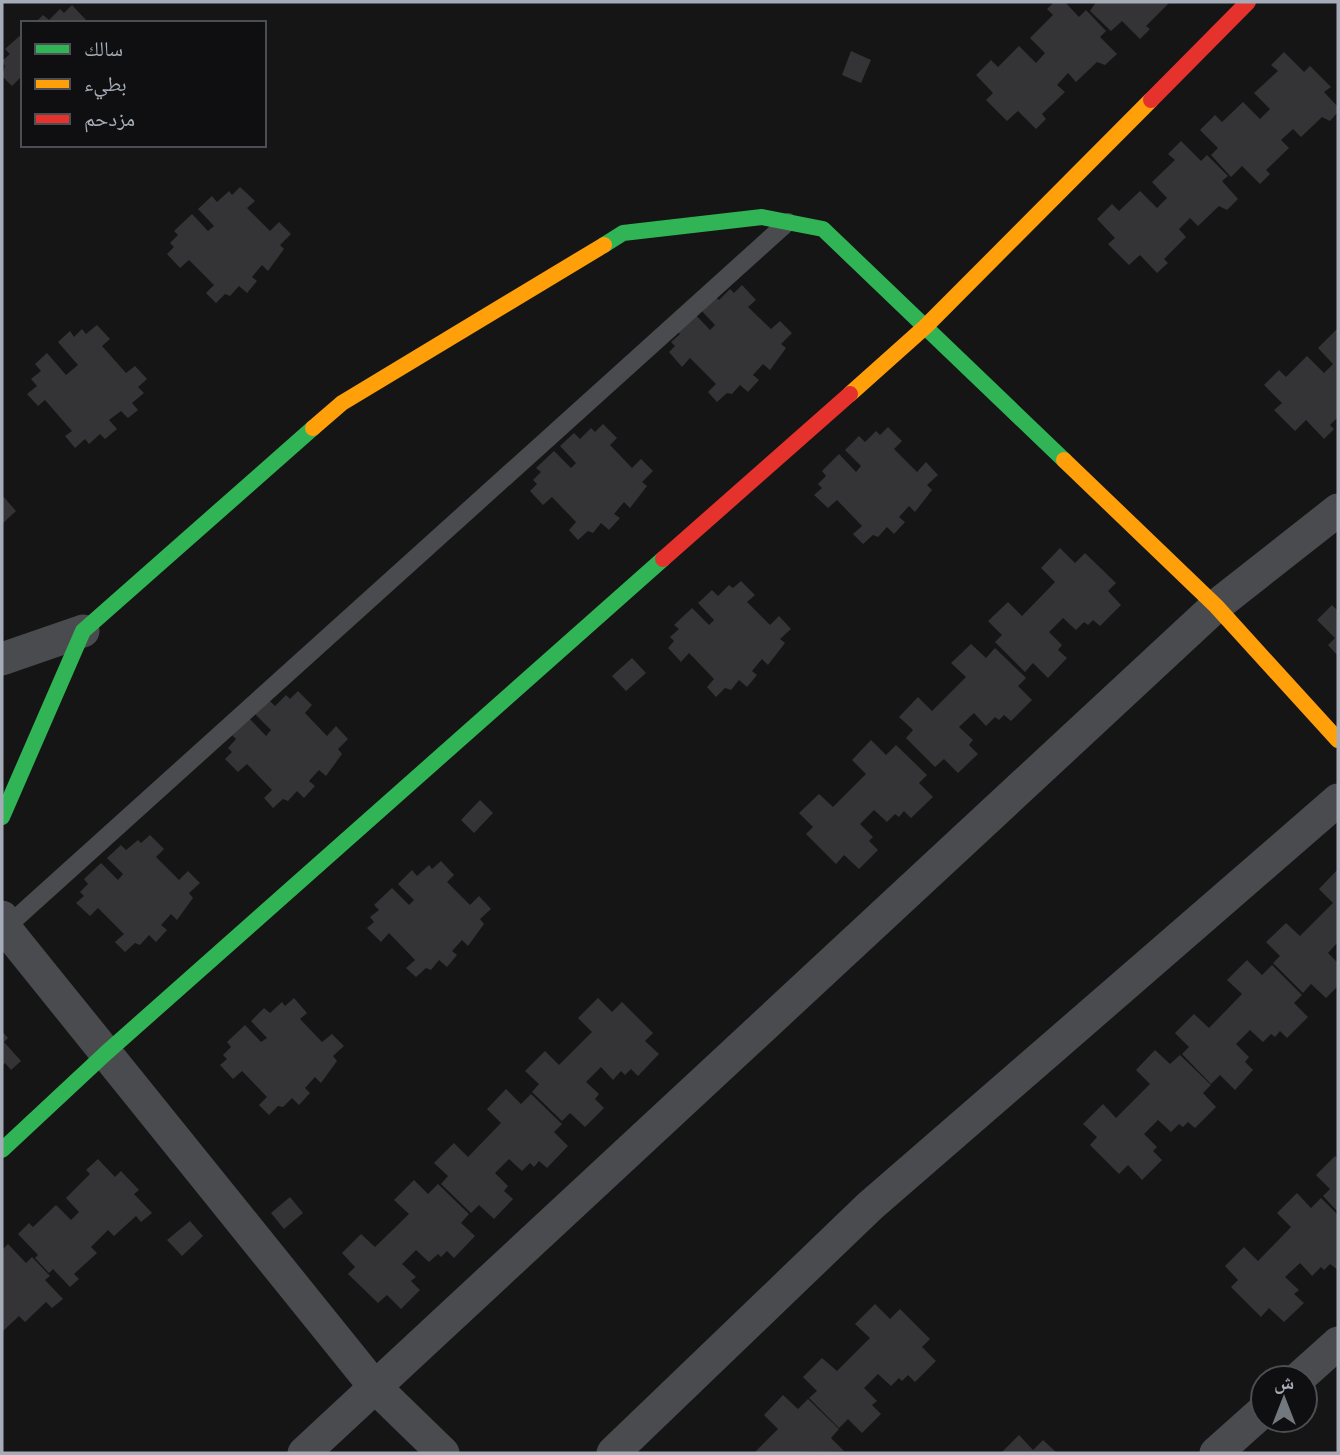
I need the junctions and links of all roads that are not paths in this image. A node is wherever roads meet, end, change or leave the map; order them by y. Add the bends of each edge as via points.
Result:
1 (1248, 2) edge
2 (788, 222) junction
3 (925, 327) junction
4 (1338, 510) edge
5 (1216, 606) junction
6 (83, 631) junction
7 (2, 659) edge
8 (1338, 740) edge
9 (1338, 800) edge
10 (2, 817) edge
11 (3, 925) edge
12 (106, 1053) junction
13 (2, 1150) edge
14 (1338, 1343) edge
15 (1315, 1364) edge
16 (375, 1387) junction
17 (1249, 1423) edge
18 (304, 1453) edge
19 (443, 1453) edge
20 (613, 1453) edge
21 (1216, 1453) edge

1 - 3 street
2 - 3 street via 823,229
2 - 6 street via 762,217 623,233 342,403
2 - 11 lane
3 - 5 street
3 - 12 street
4 - 5 street
5 - 8 street
5 - 16 street
6 - 7 street
6 - 10 street
9 - 20 street via 870,1206
11 - 12 street
12 - 13 street
12 - 16 street
14 - 15 street
16 - 18 street
16 - 19 street
17 - 21 street

